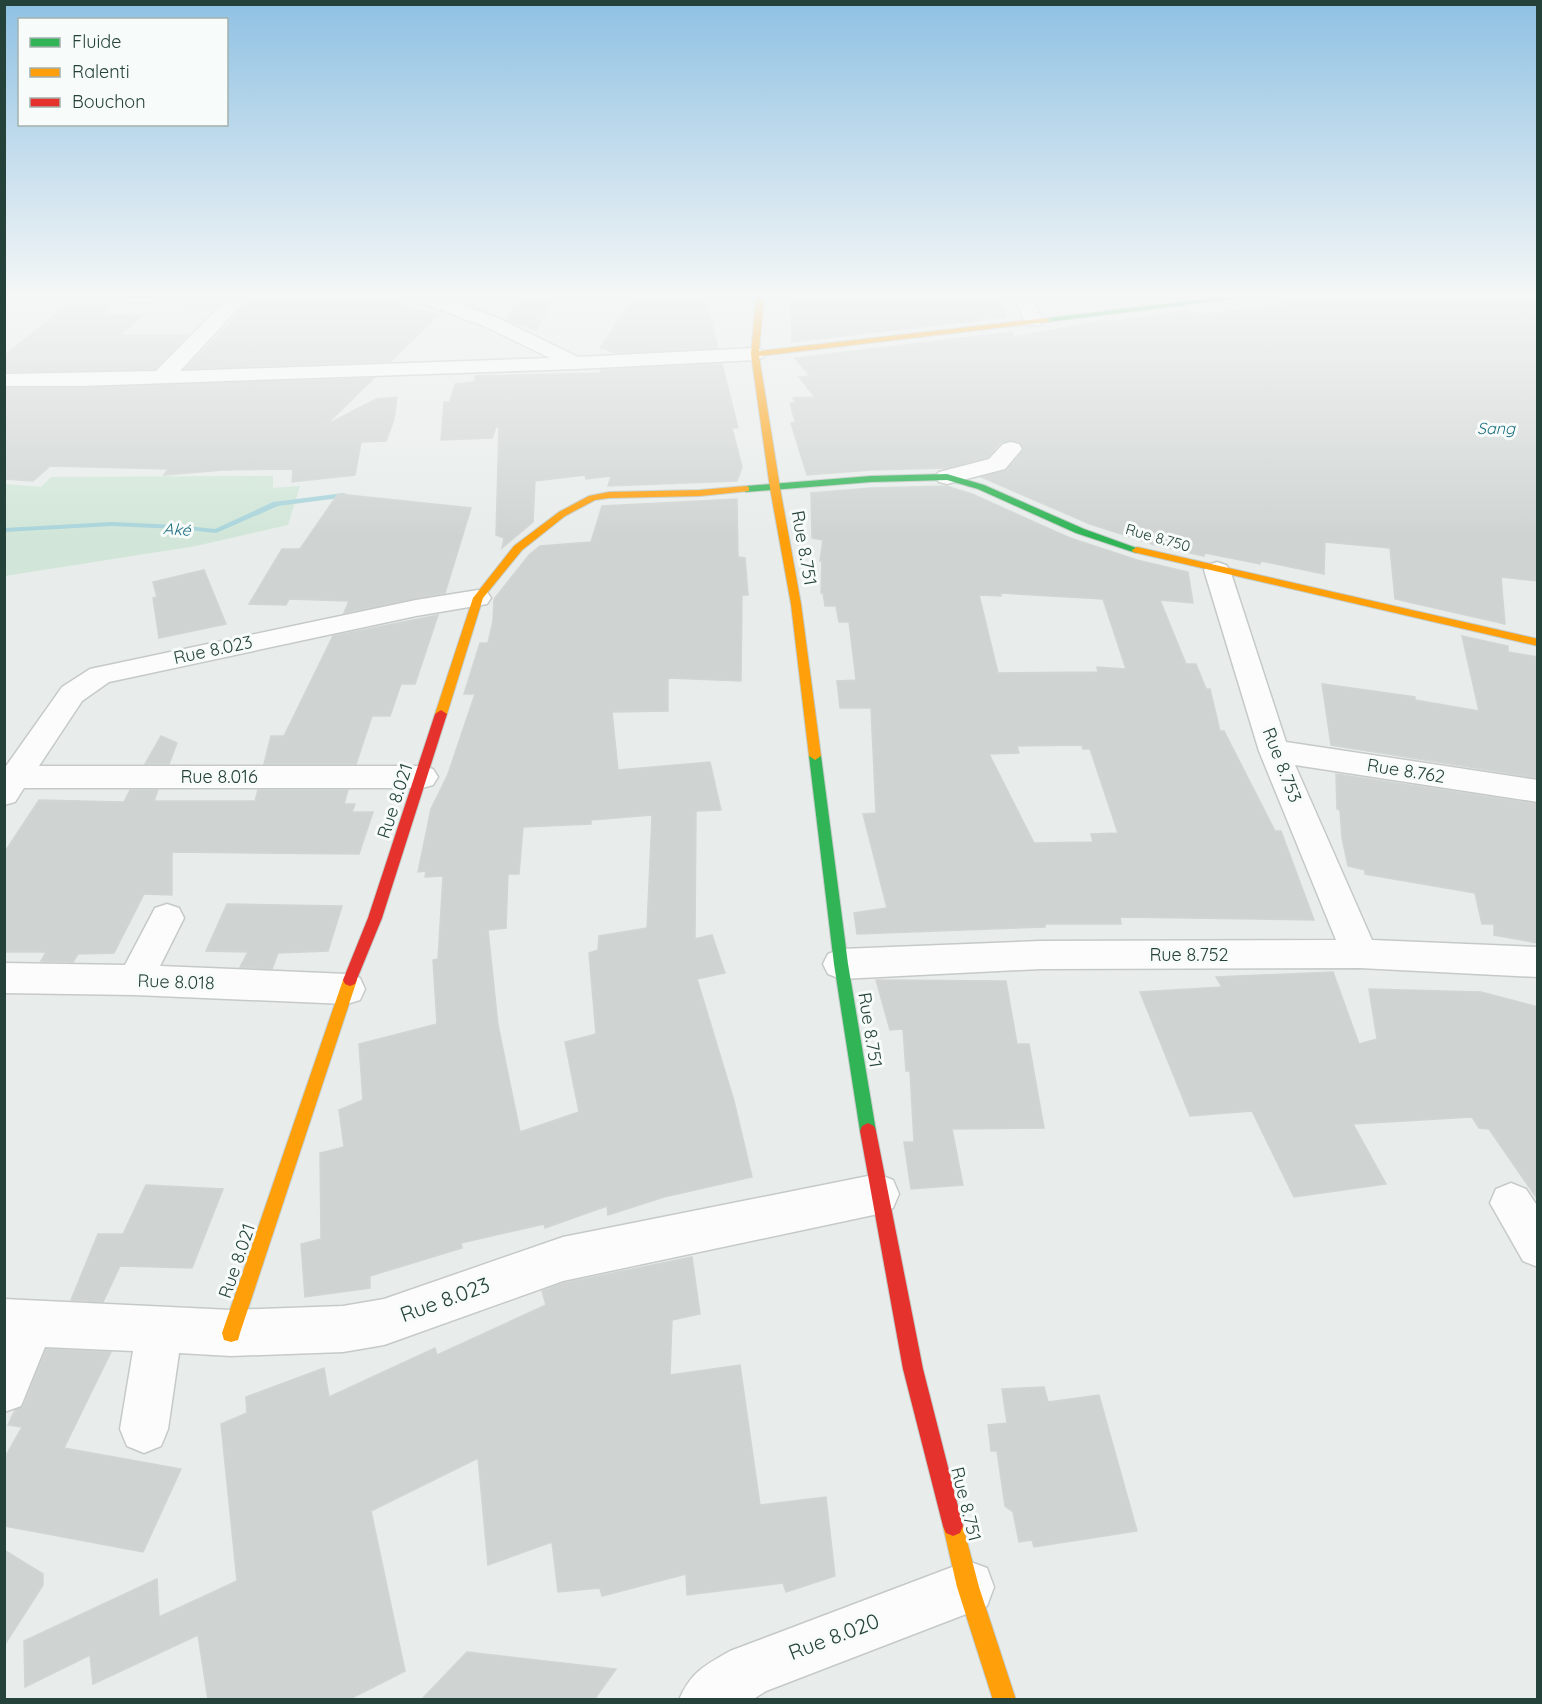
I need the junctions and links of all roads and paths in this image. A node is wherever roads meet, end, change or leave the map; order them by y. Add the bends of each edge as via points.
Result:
1 (148, 378) edge
2 (759, 378) edge
3 (4, 380) edge
4 (1011, 449) dead end
5 (947, 477) junction
6 (775, 488) junction
7 (1217, 570) junction
8 (478, 598) junction
9 (1538, 643) edge
10 (1274, 751) junction
11 (422, 777) junction
12 (10, 786) edge
13 (1538, 791) edge
14 (167, 918) dead end
15 (1360, 954) junction
16 (1538, 962) edge
17 (841, 964) junction
18 (4, 978) edge
19 (135, 981) junction
20 (347, 989) junction
21 (878, 1194) junction
22 (1512, 1203) dead end
23 (1538, 1246) edge
24 (18, 1323) edge
25 (160, 1329) junction
26 (231, 1333) junction
27 (4, 1389) edge
28 (144, 1429) dead end
29 (968, 1587) junction
30 (707, 1700) edge
31 (1005, 1700) edge

1 - 3 street
2 - 6 street, Rue 8.751
4 - 5 street via 997,464
5 - 6 street, Rue 8.750
5 - 7 street, Rue 8.750 via 1101,538
6 - 8 street, Rue 8.021 via 592,498 562,514 518,548
6 - 17 street, Rue 8.751 via 796,604
7 - 9 street, Rue 8.750
7 - 10 street, Rue 8.753
8 - 11 street, Rue 8.021
8 - 12 street, Rue 8.023 via 393,612 100,675 72,694
10 - 13 street, Rue 8.762
10 - 15 street, Rue 8.753
11 - 12 street, Rue 8.016
11 - 20 street, Rue 8.021
14 - 19 street
15 - 16 street, Rue 8.752
15 - 17 street, Rue 8.752 via 1040,955
17 - 21 street, Rue 8.751
18 - 19 street, Rue 8.018
19 - 20 street, Rue 8.018
20 - 26 street, Rue 8.021
21 - 26 street, Rue 8.023 via 563,1259 384,1322 343,1329
21 - 29 street, Rue 8.751 via 913,1369
22 - 23 street
24 - 25 street, Rue 8.023
24 - 27 street
25 - 26 street, Rue 8.023
25 - 28 street
29 - 30 street, Rue 8.020 via 748,1670
29 - 31 street, Rue 8.751

